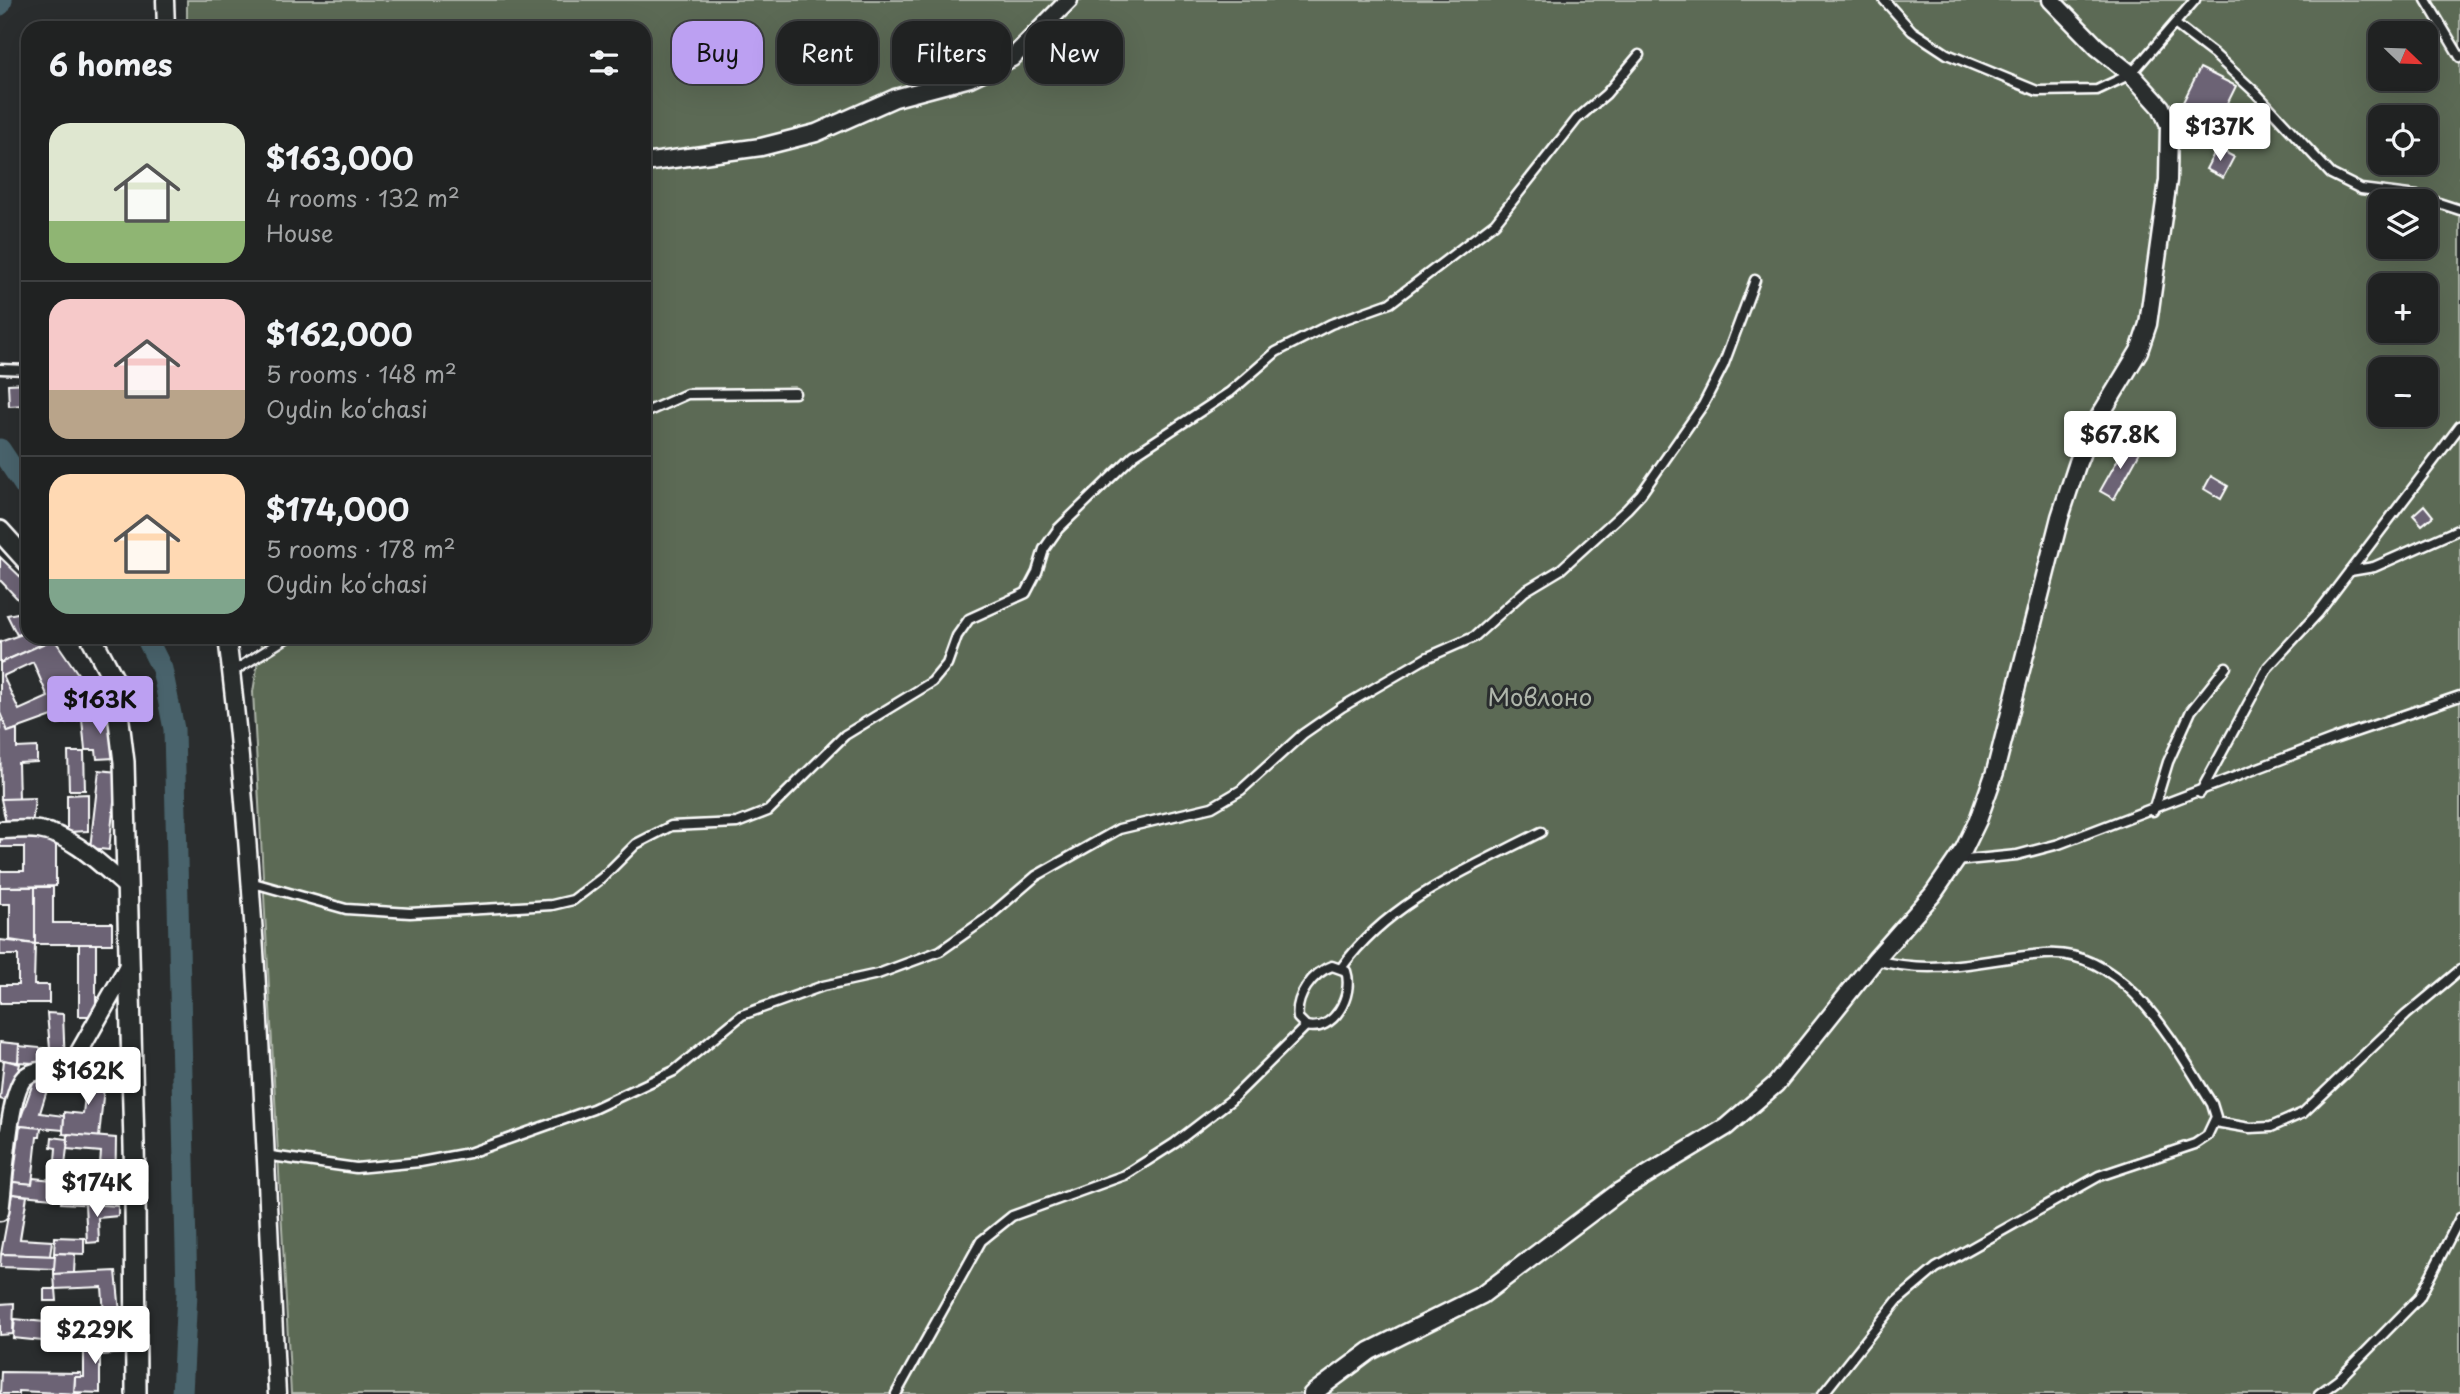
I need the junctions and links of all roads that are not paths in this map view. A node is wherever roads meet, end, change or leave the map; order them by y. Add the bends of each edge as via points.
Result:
1 (165, 0) edge
2 (1069, 0) edge
3 (1885, 0) edge
4 (2051, 0) edge
5 (2426, 0) edge
6 (2191, 1) edge
7 (166, 21) edge
8 (2176, 25) junction
9 (1639, 55) dead end
10 (2460, 57) edge
11 (2131, 74) junction
12 (651, 162) edge
13 (2460, 210) edge
14 (1755, 280) dead end
15 (1, 369) edge
16 (21, 370) edge
17 (795, 393) dead end
18 (651, 410) edge
19 (2460, 426) edge
20 (2460, 529) edge
21 (0, 531) edge
22 (21, 554) edge
23 (2350, 571) junction
24 (94, 644) edge
25 (229, 644) edge
26 (277, 644) edge
27 (2226, 667) dead end
28 (232, 672) junction
29 (2460, 696) edge
30 (2200, 793) junction
31 (2153, 811) junction
32 (0, 830) edge
33 (1541, 832) dead end
34 (1956, 861) junction
35 (250, 882) junction
36 (127, 887) junction
37 (1875, 960) junction
38 (129, 964) junction
39 (1342, 967) junction
40 (2460, 970) edge
41 (1306, 1026) junction
42 (6, 1106) edge
43 (2215, 1122) junction
44 (264, 1155) junction
45 (0, 1212) edge
46 (2460, 1218) edge
47 (136, 1394) edge
48 (277, 1394) edge
49 (896, 1394) edge
50 (1312, 1394) edge
51 (1823, 1394) edge
52 (2319, 1394) edge

1 - 7 street
2 - 12 street via 1012,58 970,78 895,98 816,134 761,147
3 - 11 lane via 1912,31 1947,54 2037,91 2097,90
4 - 11 street
5 - 10 lane
6 - 8 lane
8 - 11 lane
8 - 13 lane via 2256,93 2330,174 2361,190 2417,196
9 - 35 lane via 1577,119 1495,223 1390,303 1331,324 1276,352 1230,392 1134,455 1058,529 1044,549 1026,593 970,619 957,636 947,664 932,682 845,735 768,811 737,823 671,826 636,844 573,900 552,905 410,913 346,909
11 - 34 street via 2161,107 2171,145 2148,324 2139,351 2090,432 2078,462 1995,772 1979,820
14 - 44 lane via 1703,405 1627,509 1474,638 1426,658 1342,707 1303,734 1241,790 1212,807 1119,829 1036,876 940,951 742,1015 674,1071 593,1109 469,1153 420,1162 356,1168
15 - 16 lane
17 - 18 lane via 687,394
19 - 23 lane
20 - 23 lane via 2374,567
21 - 22 street
23 - 30 lane via 2268,667
24 - 36 street via 114,680 119,711
25 - 28 street
26 - 28 lane
27 - 31 lane via 2191,711
28 - 35 street
29 - 30 lane via 2337,738
30 - 31 lane
31 - 34 lane via 2049,847
32 - 36 street via 38,829 55,834
33 - 39 lane via 1426,891 1373,929
34 - 37 street
35 - 44 street
36 - 38 street
37 - 43 lane via 1930,968 2047,953 2096,963 2154,1014 2212,1104
37 - 50 street via 1776,1084 1726,1127 1620,1191 1482,1295 1370,1351
38 - 42 street via 74,1061 24,1078
38 - 47 street
39 - 41 lane via 1348,976 1348,990 1337,1014 1320,1027
39 - 41 lane via 1324,968 1305,990 1297,1012
40 - 43 lane via 2303,1113 2271,1127
41 - 49 lane via 1231,1100 1175,1143 1125,1175 1012,1216 981,1241
42 - 45 street
43 - 51 lane via 2195,1144 2099,1176 1936,1268 1898,1301
44 - 48 street
46 - 52 lane via 2419,1298

